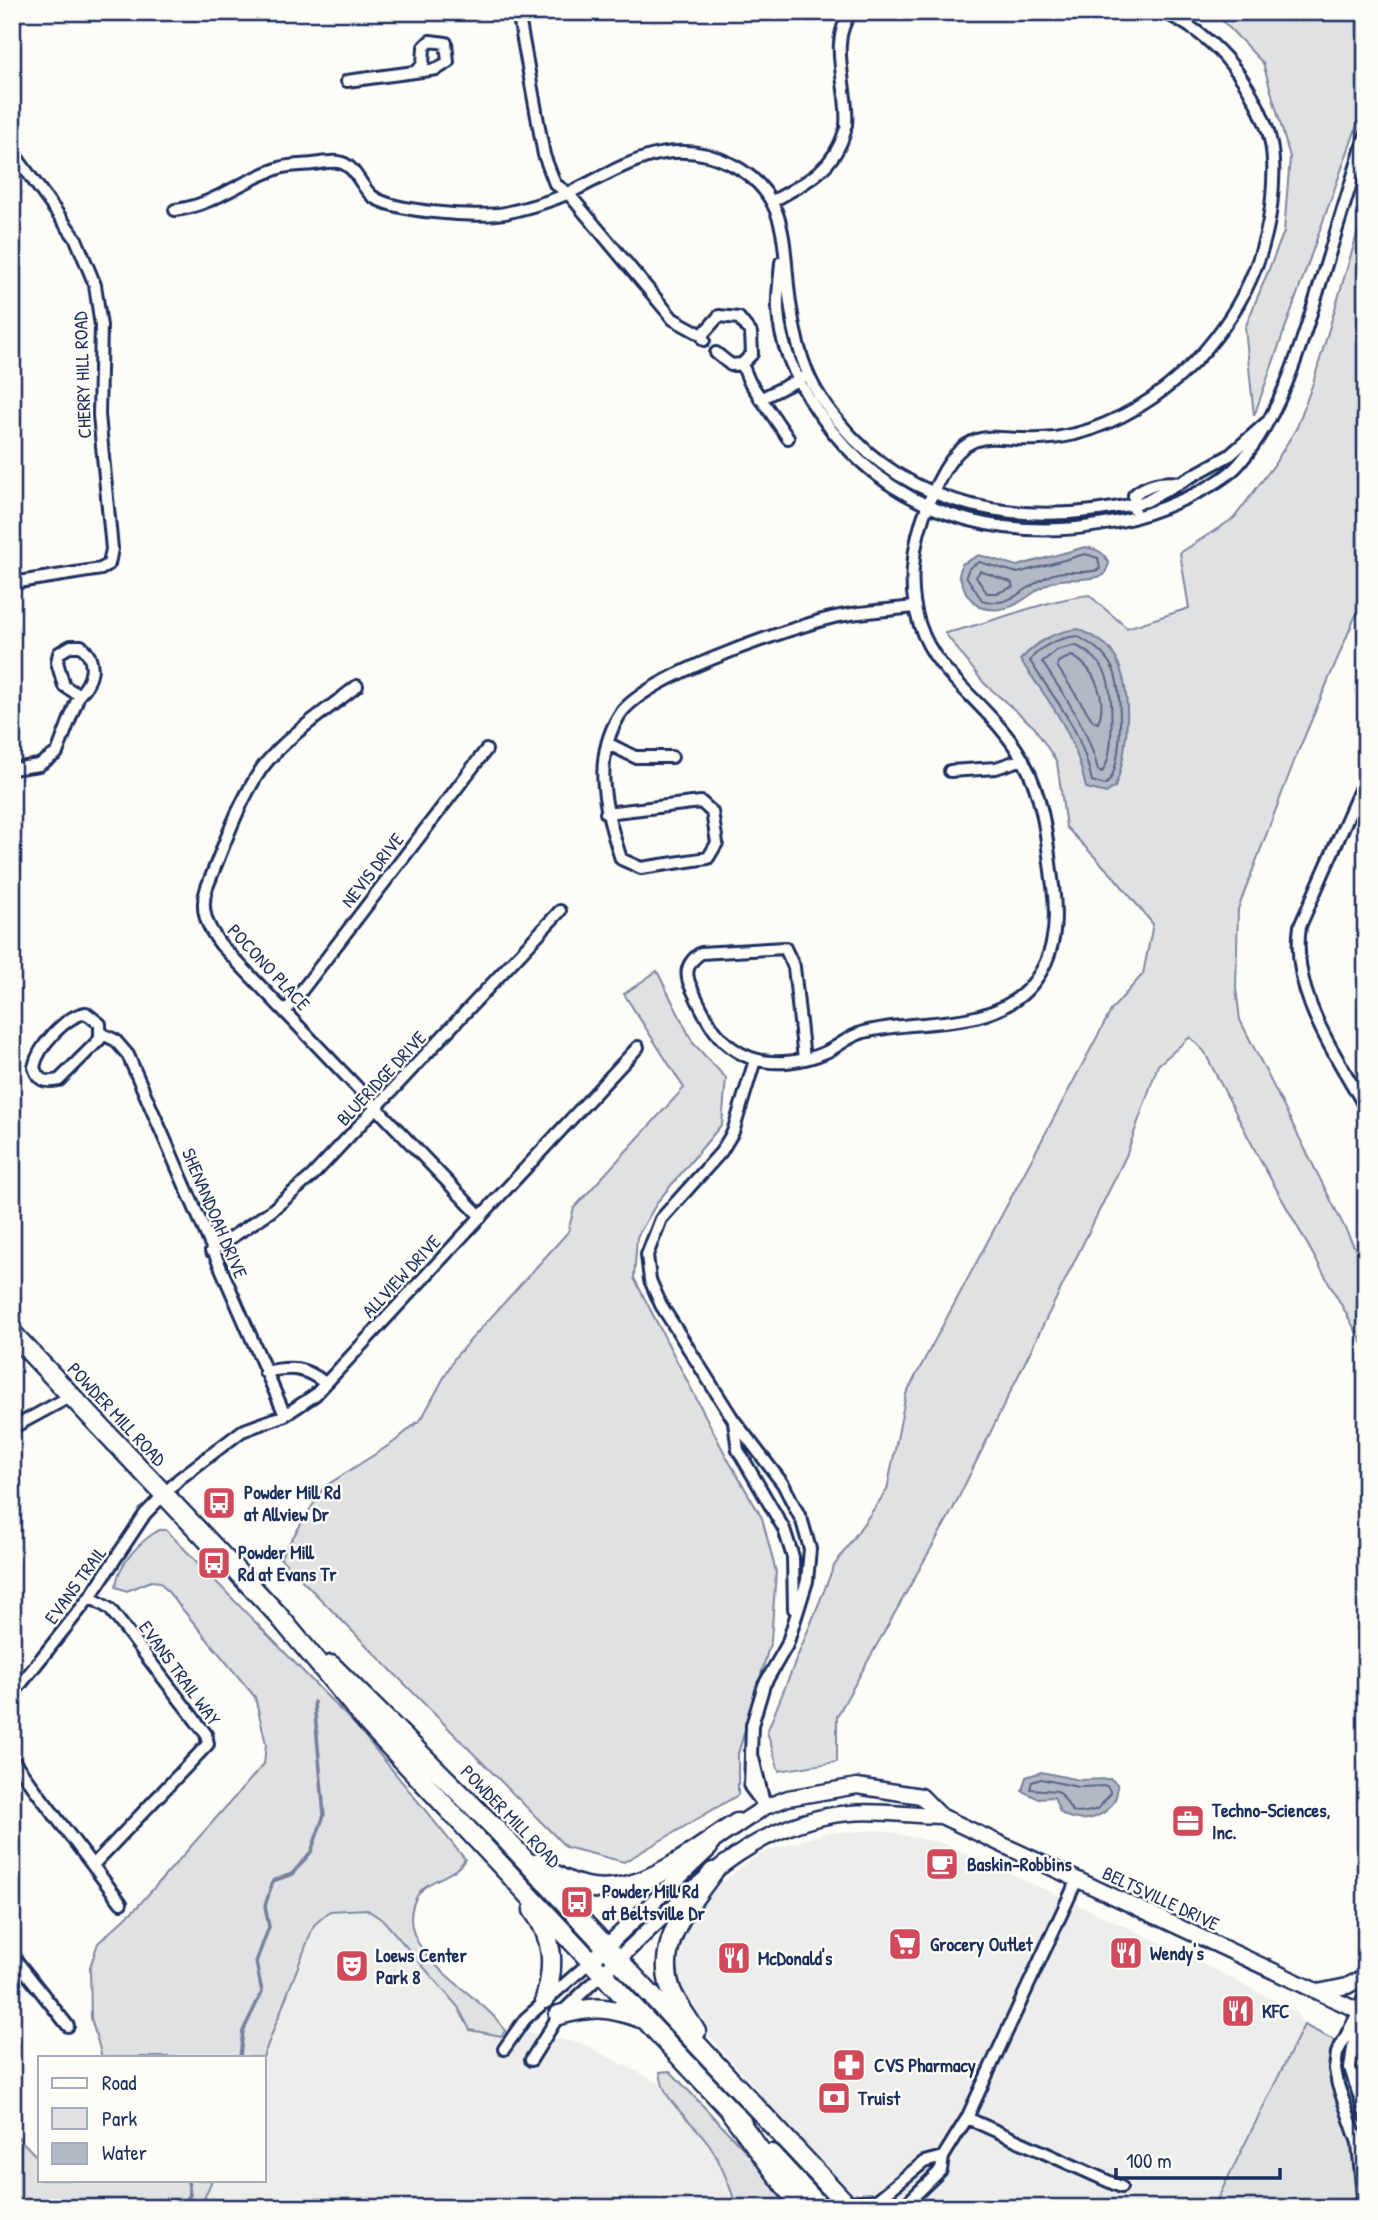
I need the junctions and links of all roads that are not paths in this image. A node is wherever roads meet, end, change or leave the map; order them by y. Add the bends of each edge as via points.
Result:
1 (519, 12) edge
2 (852, 12) edge
3 (1163, 12) edge
4 (417, 71) dead end
5 (347, 81) dead end
6 (1366, 134) edge
7 (12, 151) edge
8 (568, 193) junction
9 (773, 201) junction
10 (175, 210) dead end
11 (784, 239) junction
12 (716, 353) dead end
13 (742, 364) junction
14 (808, 375) junction
15 (796, 381) junction
16 (760, 399) junction
17 (1266, 423) junction
18 (788, 438) dead end
19 (1180, 483) junction
20 (934, 494) junction
21 (1187, 498) junction
22 (1132, 505) junction
23 (929, 508) junction
24 (1138, 518) junction
25 (12, 583) edge
26 (914, 607) junction
27 (357, 686) dead end
28 (79, 695) junction
29 (609, 744) junction
30 (486, 750) dead end
31 (672, 757) dead end
32 (1023, 759) junction
33 (12, 769) edge
34 (950, 771) dead end
35 (1366, 776) edge
36 (606, 813) junction
37 (560, 911) dead end
38 (286, 1010) junction
39 (102, 1034) junction
40 (638, 1047) dead end
41 (804, 1059) junction
42 (755, 1060) junction
43 (1366, 1109) edge
44 (377, 1110) junction
45 (481, 1217) junction
46 (211, 1251) junction
47 (12, 1333) edge
48 (265, 1372) junction
49 (325, 1383) junction
50 (71, 1396) junction
51 (285, 1415) junction
52 (733, 1419) junction
53 (12, 1428) edge
54 (165, 1495) junction
55 (799, 1522) junction
56 (784, 1529) junction
57 (90, 1597) junction
58 (278, 1615) junction
59 (792, 1629) junction
60 (12, 1695) edge
61 (12, 1759) edge
62 (765, 1807) junction
63 (941, 1816) junction
64 (737, 1823) junction
65 (498, 1830) junction
66 (481, 1844) junction
67 (93, 1865) junction
68 (713, 1872) junction
69 (1077, 1880) junction
70 (121, 1903) dead end
71 (611, 1954) junction
72 (12, 1955) edge
73 (597, 1967) junction
74 (1366, 1976) edge
75 (1317, 1992) junction
76 (545, 1999) junction
77 (1363, 2008) edge
78 (559, 2015) junction
79 (644, 2019) junction
80 (68, 2025) dead end
81 (504, 2049) dead end
82 (531, 2060) dead end
83 (713, 2062) junction
84 (733, 2113) junction
85 (1365, 2115) edge
86 (1351, 2117) junction
87 (967, 2118) junction
88 (943, 2157) junction
89 (1121, 2187) dead end
90 (847, 2205) edge
91 (802, 2208) edge
92 (821, 2208) edge
93 (902, 2208) edge
94 (1364, 2208) edge

1 - 8 street via 544,155 555,184
2 - 9 street via 845,20 839,45 848,110 846,128 831,162
3 - 20 street via 1222,51 1256,101 1268,129 1273,189 1258,264 1219,335 1175,380 1108,423 1063,437 989,435 974,440 954,457
4 - 5 street
6 - 17 street via 1290,379
7 - 25 street, CHERRY HILL ROAD via 76,239 95,285 101,326 99,415 112,549 109,564 102,569
8 - 9 street via 626,162 692,153 730,163 748,174
8 - 10 street via 500,214 423,211 372,196 347,165 339,162 282,167 194,208
8 - 13 street via 673,319 703,337 719,316 739,318 754,343 752,354
9 - 11 street
11 - 14 street via 790,308
11 - 15 street via 778,311
12 - 13 street via 731,365
13 - 16 street
14 - 15 street
14 - 20 street via 838,423 872,457
15 - 16 street
15 - 23 street via 839,444 900,492
16 - 18 street
17 - 19 street via 1230,455
17 - 21 street via 1238,465
19 - 21 street
19 - 22 street via 1164,482 1140,490
20 - 22 street via 990,510 1053,516
20 - 23 street
21 - 24 street
22 - 24 street
23 - 24 street via 1011,529 1048,532
23 - 26 street via 912,556
26 - 29 street via 820,621 653,686 620,715
26 - 32 street via 925,640 941,664
27 - 38 street, POCONO PLACE via 261,770 203,897 210,930
28 - 28 street via 91,682 93,671 88,652 76,645 59,653 57,662 64,686
28 - 33 street via 57,753 39,765
29 - 31 street via 635,757
29 - 36 street via 603,763
30 - 38 street, NEVIS DRIVE
32 - 34 street via 996,768
32 - 41 street via 1046,829 1056,907 1053,942 1039,975 1025,992 990,1013 863,1032
35 - 43 street via 1305,914 1298,949 1305,994
36 - 36 street via 621,859 628,865 641,868 694,862 708,858 718,843 712,812 701,802
37 - 44 street, BLUERIDGE DRIVE
38 - 44 street, POCONO PLACE
39 - 39 street, SHENANDOAH DRIVE via 64,1076 50,1082 38,1078 36,1057 70,1019 86,1013 96,1018
39 - 46 street, SHENANDOAH DRIVE via 115,1040 128,1055
40 - 45 street, ALLVIEW DRIVE
41 - 42 street
41 - 42 street via 793,967 785,948 701,953 688,967 689,984 723,1045
42 - 52 street via 733,1132 721,1152 661,1219 647,1255 650,1280 661,1305
44 - 45 street, POCONO PLACE
44 - 46 street, BLUERIDGE DRIVE via 293,1194
45 - 49 street, ALLVIEW DRIVE
46 - 48 street, SHENANDOAH DRIVE
47 - 50 main road, POWDER MILL ROAD
48 - 49 street via 298,1367
48 - 51 street, SHENANDOAH DRIVE
49 - 51 street, ALLVIEW DRIVE
50 - 53 street
50 - 54 main road, POWDER MILL ROAD
51 - 54 street, ALLVIEW DRIVE via 224,1442
52 - 55 street via 783,1484
52 - 56 street via 738,1450
54 - 57 street, EVANS TRAIL via 145,1514
54 - 58 main road, POWDER MILL ROAD
55 - 56 street
55 - 59 street via 810,1549 807,1581
56 - 59 street via 796,1585
57 - 60 street, EVANS TRAIL
57 - 67 street, EVANS TRAIL WAY via 110,1609 206,1734 208,1744
58 - 65 main road, POWDER MILL ROAD
58 - 66 main road, POWDER MILL ROAD via 367,1722
59 - 62 street via 757,1703 751,1752
61 - 67 street
62 - 63 street, BELTSVILLE DRIVE via 813,1792 876,1787 921,1796
62 - 64 street, BELTSVILLE DRIVE
63 - 68 street, BELTSVILLE DRIVE via 868,1812 799,1822 748,1845
63 - 69 street, BELTSVILLE DRIVE
64 - 65 main road via 646,1880 601,1891 565,1881
64 - 71 street, BELTSVILLE DRIVE
65 - 71 main road, POWDER MILL ROAD
66 - 73 main road, POWDER MILL ROAD
66 - 76 main road via 548,1935 552,1964
67 - 70 street
68 - 71 street, BELTSVILLE DRIVE
68 - 83 main road via 679,1919 667,1963 677,2003
69 - 75 street, BELTSVILLE DRIVE
69 - 87 street
71 - 73 street, BELTSVILLE DRIVE
71 - 83 main road, POWDER MILL ROAD
72 - 80 street
73 - 76 street
73 - 78 street
73 - 79 main road, POWDER MILL ROAD
74 - 75 street via 1347,1986
75 - 77 street, BELTSVILLE DRIVE
76 - 81 street
77 - 85 street via 1350,2068
77 - 86 street via 1337,2053 1335,2069
78 - 79 main road via 611,2007
78 - 82 street
79 - 84 main road, POWDER MILL ROAD
83 - 90 main road, POWDER MILL ROAD
84 - 91 highway
84 - 92 main road, POWDER MILL ROAD
85 - 86 street
86 - 94 street via 1363,2164
87 - 88 street
87 - 89 street
88 - 90 street via 924,2162 877,2200
88 - 93 street via 941,2170

